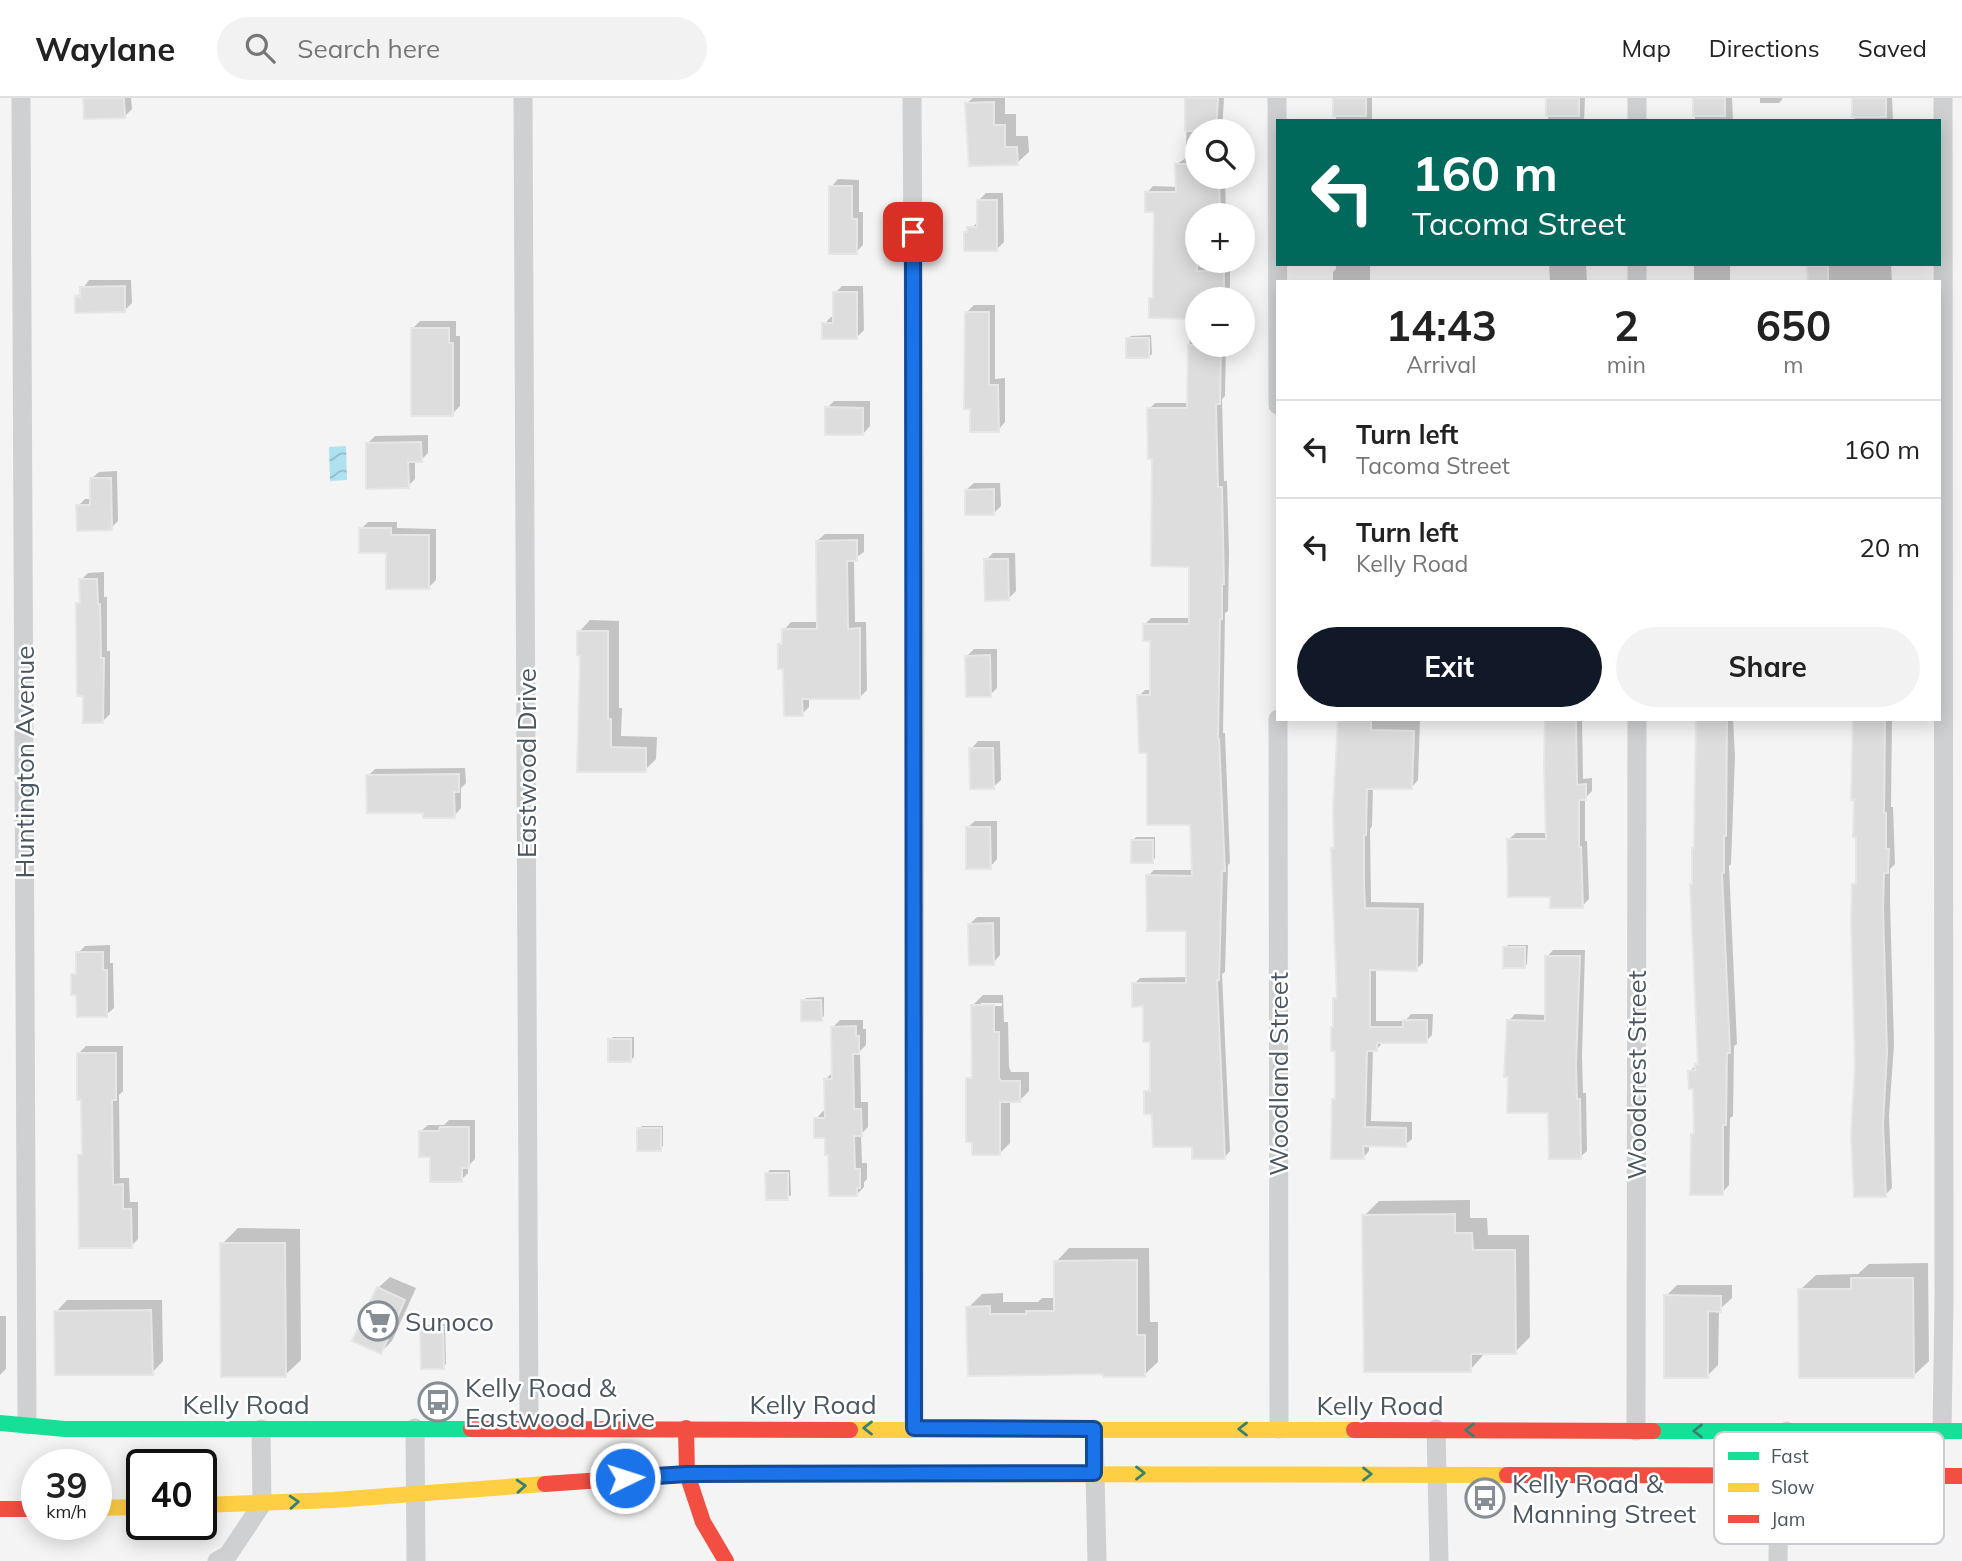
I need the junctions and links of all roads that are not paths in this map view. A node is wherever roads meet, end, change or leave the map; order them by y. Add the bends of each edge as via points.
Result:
1 (21, 98) edge
2 (523, 98) edge
3 (912, 98) edge
4 (1277, 98) edge
5 (1637, 98) edge
6 (1943, 98) edge
7 (1277, 119) edge
8 (1637, 119) edge
9 (1278, 721) edge
10 (1637, 721) edge
11 (0, 1423) edge
12 (27, 1425) junction
13 (415, 1428) junction
14 (528, 1428) junction
15 (914, 1428) junction
16 (261, 1429) junction
17 (686, 1429) junction
18 (1094, 1429) junction
19 (1279, 1429) junction
20 (1436, 1430) junction
21 (1636, 1431) junction
22 (1787, 1431) joint
23 (1952, 1431) edge
24 (1094, 1473) junction
25 (687, 1474) junction
26 (1437, 1474) junction
27 (1714, 1475) edge
28 (1944, 1476) edge
29 (1962, 1476) edge
30 (414, 1494) junction
31 (262, 1504) junction
32 (217, 1505) edge
33 (0, 1509) edge
34 (21, 1509) edge
35 (217, 1561) edge
36 (416, 1561) edge
37 (726, 1561) edge
38 (1097, 1561) edge
39 (1439, 1561) edge

1 - 12 street, Huntington Avenue
2 - 14 street, Eastwood Drive
3 - 15 street
4 - 7 street
5 - 8 street
6 - 23 street
9 - 19 street, Woodland Street
10 - 21 street, Woodcrest Street
11 - 12 street, Kelly Road
12 - 16 street, Kelly Road
13 - 14 street, Kelly Road
13 - 16 street, Kelly Road
13 - 30 street
14 - 17 street, Kelly Road
15 -> 17 street, Kelly Road
15 - 18 street, Kelly Road
16 - 31 street
17 - 25 street
19 -> 18 street, Kelly Road
18 - 24 street
19 - 20 street, Kelly Road
21 -> 20 street, Kelly Road
20 - 26 street
22 -> 21 street, Kelly Road
22 - 23 street, Kelly Road
24 - 25 street
24 -> 26 street
24 - 38 street
30 -> 25 street
25 - 37 street via 703,1522
26 - 27 street
26 - 39 street
28 - 29 street
31 -> 30 street
30 - 36 street
31 - 32 street
31 - 35 street via 228,1555
33 - 34 street

